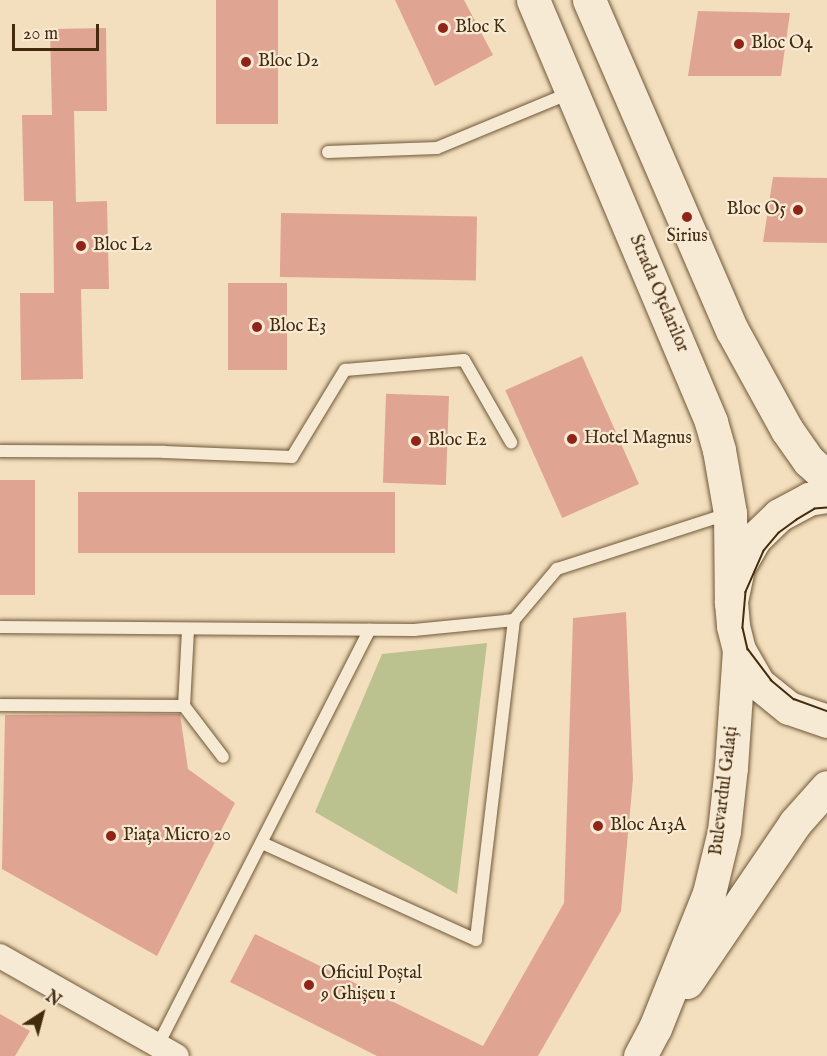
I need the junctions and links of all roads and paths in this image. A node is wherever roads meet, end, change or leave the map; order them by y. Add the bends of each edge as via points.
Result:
1 (533, 0) edge
2 (589, 0) edge
3 (573, 92) junction
4 (328, 152) dead end
5 (511, 442) dead end
6 (0, 450) edge
7 (827, 478) edge
8 (827, 496) edge
9 (730, 513) junction
10 (731, 602) junction
11 (514, 620) junction
12 (0, 627) edge
13 (188, 630) junction
14 (369, 630) junction
15 (739, 650) junction
16 (0, 705) edge
17 (184, 706) junction
18 (827, 721) edge
19 (223, 757) dead end
20 (827, 787) edge
21 (262, 843) junction
22 (0, 956) edge
23 (647, 1042) edge
24 (167, 1051) edge

1 - 3 main road, Strada Oțelarilor
2 - 7 main road via 732,330 787,430 808,461
3 - 4 lane via 437,148
3 - 9 main road, Strada Oțelarilor via 711,422
5 - 6 lane via 464,360 345,370 292,457
8 - 10 main road via 809,499 779,515 755,538 738,568
9 - 10 main road, Strada Oțelarilor
9 - 11 lane via 557,569
10 - 15 main road
11 - 14 lane via 414,630
11 - 21 lane via 476,940
12 - 13 lane
13 - 14 lane
13 - 17 lane
14 - 21 lane
15 - 18 main road via 759,684 789,708
15 - 23 main road, Bulevardul Galați via 724,831 709,893
16 - 17 lane
17 - 19 lane
20 - 23 main road, Bulevardul Galați via 795,823
21 - 24 lane
22 - 24 street

